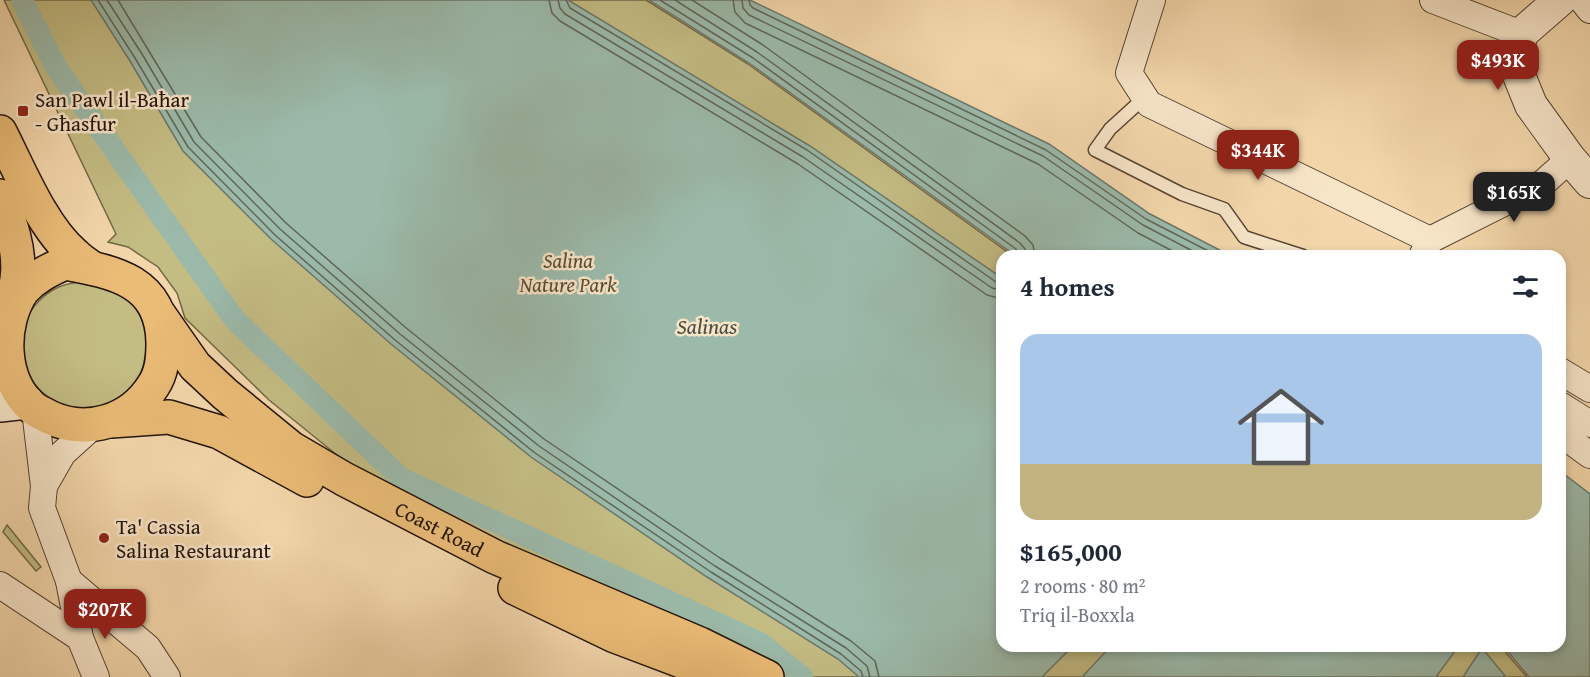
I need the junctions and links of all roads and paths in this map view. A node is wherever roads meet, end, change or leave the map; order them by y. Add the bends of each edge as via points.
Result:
1 (1152, 0) edge
2 (1433, 0) edge
3 (1560, 0) edge
4 (1582, 0) edge
5 (1590, 10) edge
6 (1521, 34) junction
7 (1144, 98) junction
8 (0, 132) edge
9 (1580, 170) edge
10 (0, 196) edge
11 (1426, 248) edge
12 (1285, 250) edge
13 (93, 268) junction
14 (158, 313) junction
15 (4, 328) edge
16 (1566, 374) edge
17 (1590, 388) edge
18 (21, 406) edge
19 (1566, 409) edge
20 (103, 423) junction
21 (1590, 424) edge
22 (1566, 437) edge
23 (1590, 455) edge
24 (44, 486) junction
25 (0, 576) edge
26 (69, 581) junction
27 (0, 585) edge
28 (76, 614) junction
29 (80, 638) junction
30 (96, 677) edge
31 (167, 677) edge
32 (723, 677) edge
33 (767, 677) edge

1 - 7 street via 1129,73
2 - 6 street
3 - 6 street
4 - 5 street
6 - 9 street via 1516,68 1531,105
7 - 11 street
7 - 12 lane via 1110,129 1095,150 1182,194 1224,210 1244,237
8 - 13 highway via 55,233 73,254
9 - 11 street via 1543,183
10 - 15 highway via 17,250 17,278
13 - 14 highway via 121,275 146,294
13 - 15 highway via 65,263 40,274 21,291
14 - 20 highway via 163,353 155,384 128,412
14 - 33 highway, Coast Road via 195,366 291,448 495,557 700,644
15 - 18 highway via 3,357
16 - 17 street
18 - 20 highway via 76,425
18 - 24 street
19 - 21 street
20 - 24 street via 63,453
20 - 32 highway, Coast Road via 169,417 219,432 432,549 615,636
22 - 23 street
24 - 26 street via 42,508
25 - 28 street via 53,610
26 - 28 street
26 - 31 street via 148,648
27 - 29 street
28 - 29 street
29 - 30 street

